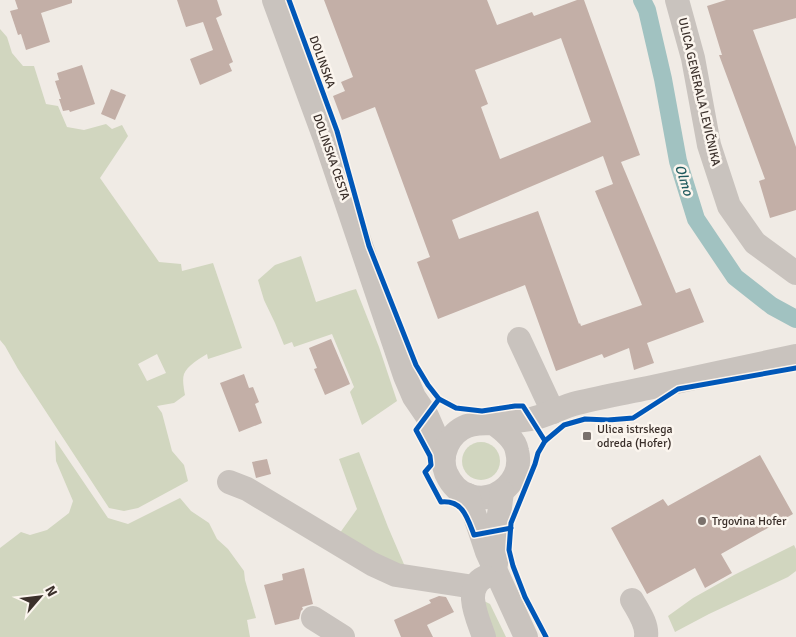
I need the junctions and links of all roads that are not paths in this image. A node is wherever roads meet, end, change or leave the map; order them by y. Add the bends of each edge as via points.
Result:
1 (274, 0) edge
2 (678, 0) edge
3 (796, 273) edge
4 (519, 339) dead end
5 (796, 356) edge
6 (549, 413) junction
7 (427, 416) junction
8 (493, 423) junction
9 (466, 426) junction
10 (517, 449) junction
11 (444, 455) junction
12 (229, 482) dead end
13 (502, 492) junction
14 (468, 496) junction
15 (496, 573) junction
16 (474, 595) junction
17 (632, 600) dead end
18 (314, 618) dead end
19 (343, 637) edge
20 (469, 637) edge
21 (484, 637) edge
22 (526, 637) edge
23 (646, 637) edge

1 - 7 street, DOLINSKA CESTA via 405,376
2 - 3 street, ULICA GENERALA LEVIČNIKA via 709,144 729,206 755,243
4 - 6 street
5 - 6 street via 575,403
6 - 8 street via 531,419
6 - 10 street
7 - 9 street
7 - 11 street, DOLINSKA CESTA
8 - 9 street
8 - 10 street via 503,430
9 - 11 street via 448,443
10 - 13 street via 516,474
11 - 14 street via 444,468 449,480
12 - 16 street via 247,489 372,564 396,575
13 - 14 street via 491,497
13 - 15 street via 496,537
14 - 15 street
15 - 16 street via 479,580
15 - 22 street
16 - 20 street
16 - 21 street
17 - 23 street via 645,625
18 - 19 street

